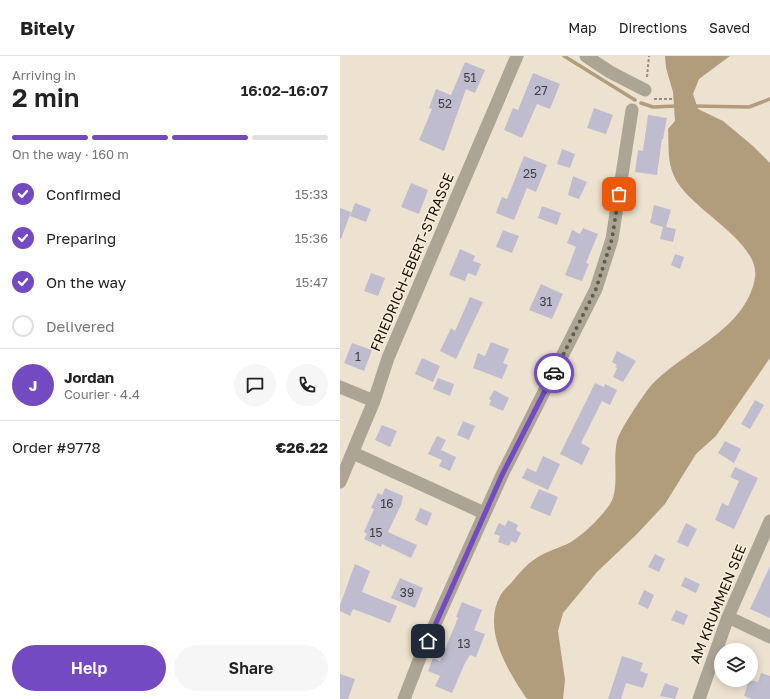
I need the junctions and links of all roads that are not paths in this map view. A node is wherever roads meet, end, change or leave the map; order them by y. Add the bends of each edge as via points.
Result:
1 (517, 56) edge
2 (586, 56) edge
3 (647, 93) road end
4 (632, 110) dead end
5 (340, 387) edge
6 (374, 401) junction
7 (353, 453) junction
8 (340, 482) edge
9 (484, 513) junction
10 (770, 521) edge
11 (728, 617) junction
12 (770, 637) edge
13 (404, 699) edge
14 (698, 699) edge

1 - 6 street, FRIEDRICH-EBERT-STRASSE via 388,358
2 - 3 street
4 - 9 street via 612,239 596,289
5 - 6 street
6 - 7 street, FRIEDRICH-EBERT-STRASSE
7 - 8 street, FRIEDRICH-EBERT-STRASSE
7 - 9 street
9 - 13 street
10 - 11 street, AM KRUMMEN SEE
11 - 12 street
11 - 14 street, AM KRUMMEN SEE

